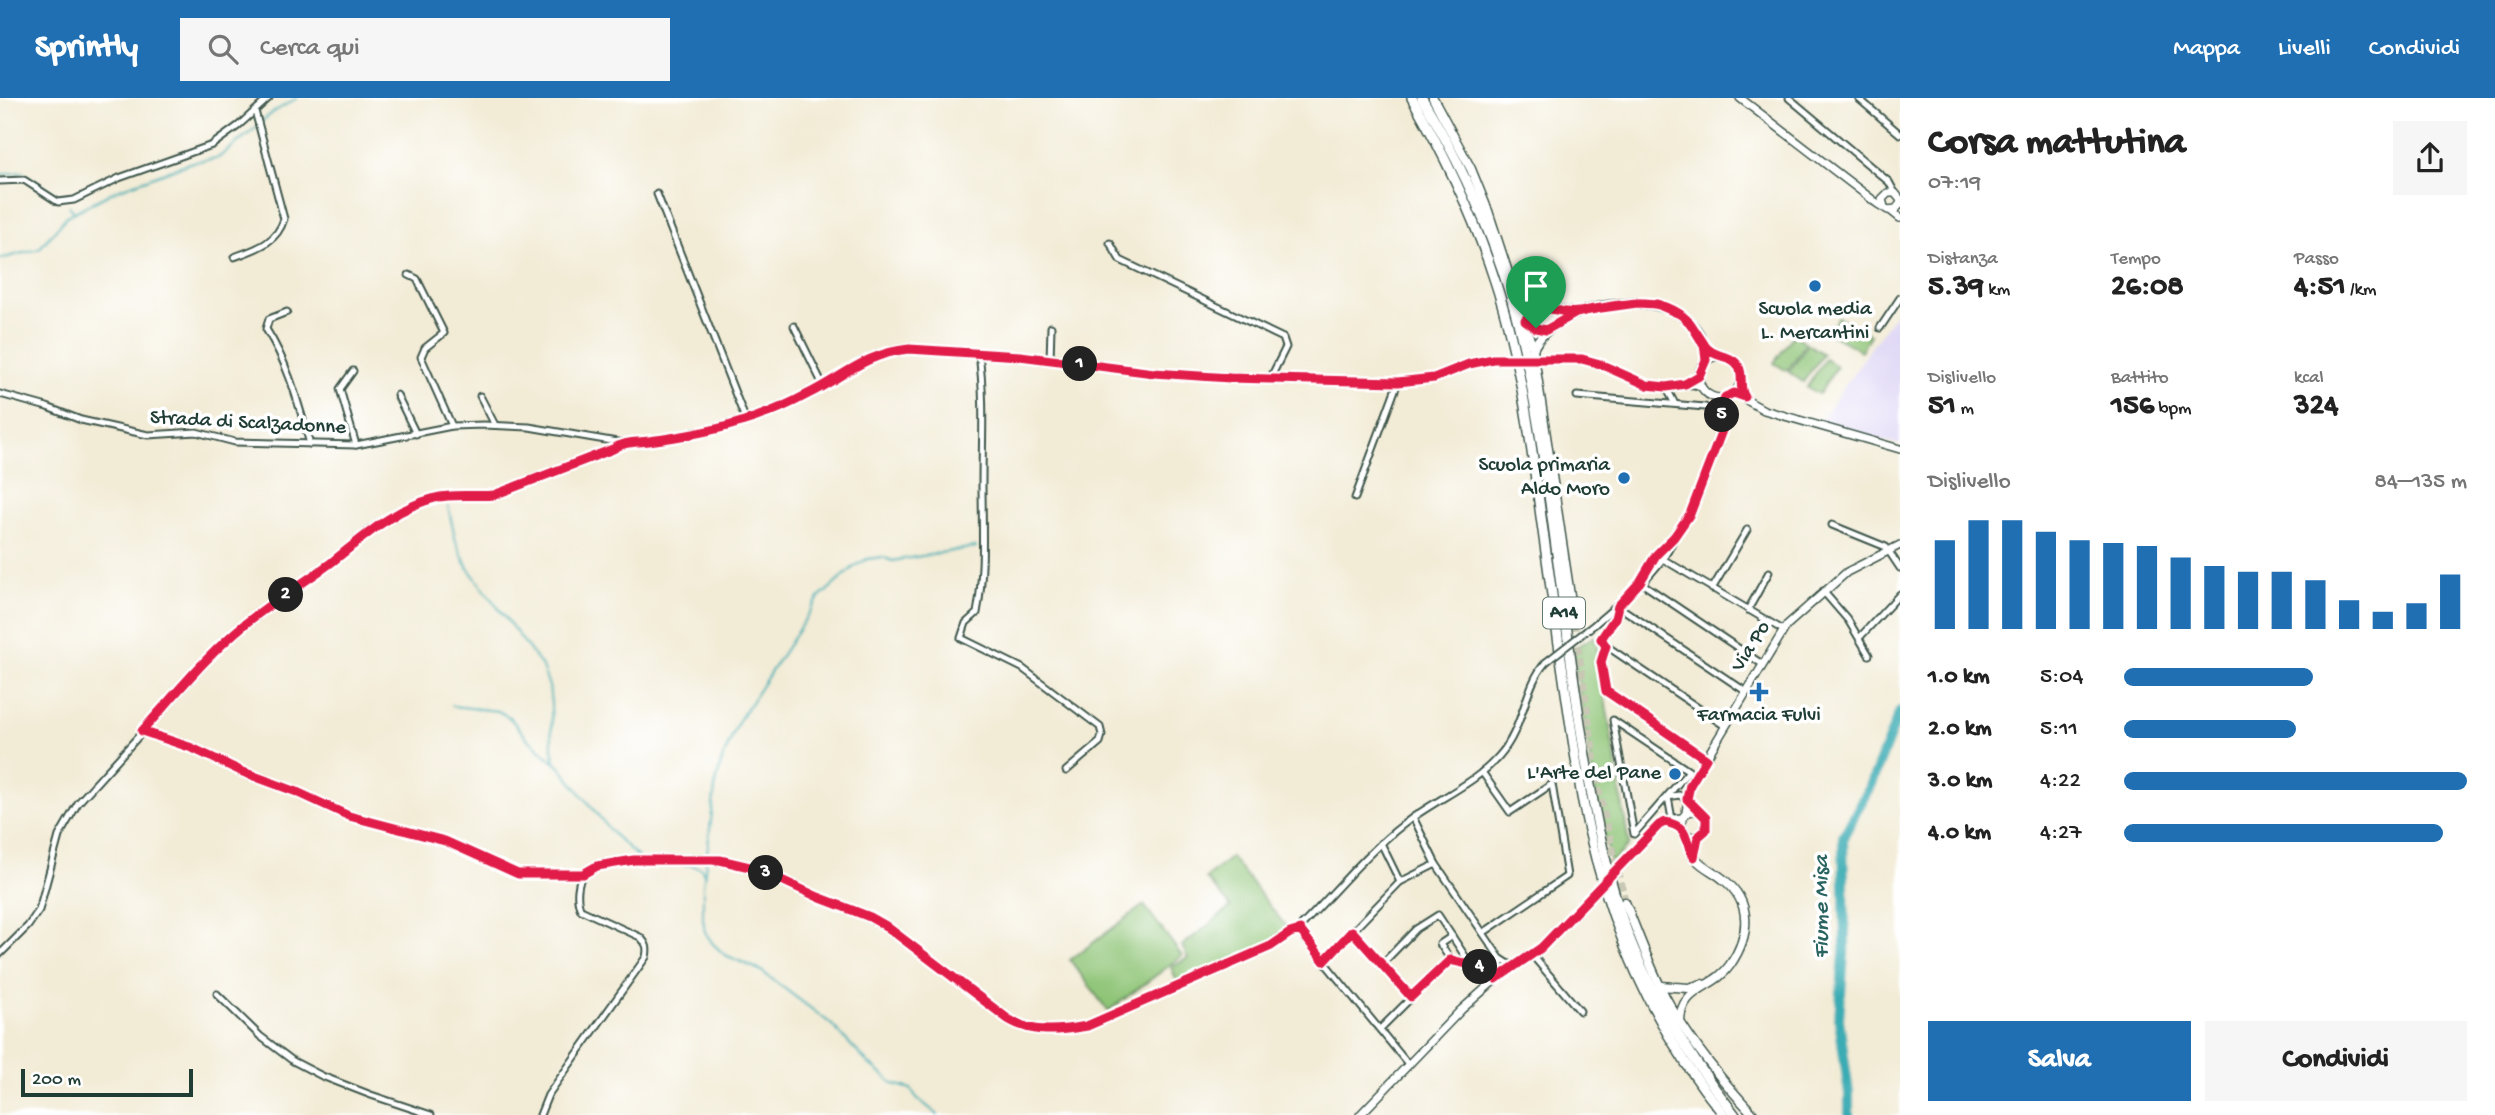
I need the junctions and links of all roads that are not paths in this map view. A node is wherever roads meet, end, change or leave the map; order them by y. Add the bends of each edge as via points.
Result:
1 (269, 98) edge
2 (1412, 98) edge
3 (1422, 98) edge
4 (1433, 98) edge
5 (1740, 98) edge
6 (1789, 98) edge
7 (1858, 98) edge
8 (255, 111) junction
9 (1900, 134) edge
10 (0, 181) edge
11 (657, 194) dead end
12 (1894, 201) edge
13 (1900, 218) edge
14 (1110, 243) dead end
15 (234, 257) dead end
16 (409, 275) dead end
17 (1518, 297) junction
18 (1900, 298) edge
19 (1542, 307) junction
20 (287, 312) dead end
21 (1576, 313) junction
22 (1525, 320) junction
23 (794, 326) dead end
24 (1051, 327) dead end
25 (1880, 328) dead end
26 (1546, 330) junction
27 (1704, 344) junction
28 (1533, 349) junction
29 (979, 354) junction
30 (1716, 356) junction
31 (1051, 360) junction
32 (1706, 360) junction
33 (353, 371) dead end
34 (1699, 376) junction
35 (1270, 379) junction
36 (1398, 382) junction
37 (1685, 384) junction
38 (823, 385) junction
39 (1739, 386) junction
40 (1666, 387) junction
41 (1701, 387) junction
42 (1734, 393) junction
43 (0, 394) edge
44 (397, 395) dead end
45 (480, 396) dead end
46 (1577, 396) dead end
47 (1725, 397) junction
48 (1745, 397) junction
49 (1716, 398) junction
50 (1675, 404) junction
51 (1705, 407) dead end
52 (1722, 408) junction
53 (746, 421) junction
54 (495, 425) junction
55 (452, 426) junction
56 (416, 433) junction
57 (623, 443) junction
58 (310, 444) junction
59 (356, 445) junction
60 (1900, 449) edge
61 (1355, 498) dead end
62 (1832, 525) dead end
63 (1747, 530) dead end
64 (1674, 537) junction
65 (1900, 545) edge
66 (1889, 552) junction
67 (1656, 555) junction
68 (1663, 559) junction
69 (1900, 568) edge
70 (1769, 572) dead end
71 (1640, 582) junction
72 (1712, 589) junction
73 (1823, 592) junction
74 (1900, 594) edge
75 (1618, 606) junction
76 (1748, 610) junction
77 (1574, 622) tunnel mouth
78 (1783, 630) junction
79 (1860, 637) junction
80 (1606, 646) junction
81 (1869, 655) dead end
82 (1762, 664) junction
83 (1745, 691) junction
84 (1725, 726) junction
85 (142, 731) junction
86 (1706, 759) junction
87 (1066, 771) dead end
88 (1482, 772) junction
89 (1668, 797) junction
90 (1687, 799) junction
91 (1698, 811) junction
92 (1684, 816) junction
93 (1413, 817) junction
94 (1668, 820) junction
95 (1681, 828) junction
96 (1687, 835) junction
97 (1698, 837) junction
98 (1381, 844) junction
99 (1694, 857) junction
100 (1436, 864) junction
101 (583, 874) junction
102 (1400, 882) junction
103 (1625, 902) tunnel mouth
104 (1300, 930) junction
105 (1352, 931) junction
106 (1483, 933) junction
107 (1452, 936) junction
108 (0, 954) edge
109 (1532, 955) junction
110 (1500, 958) junction
111 (1450, 960) junction
112 (1324, 961) junction
113 (1381, 964) junction
114 (1471, 965) junction
115 (1514, 967) junction
116 (1499, 977) junction
117 (1712, 981) junction
118 (1660, 986) junction
119 (1676, 989) junction
120 (217, 993) dead end
121 (1411, 997) junction
122 (1668, 1003) junction
123 (1682, 1004) junction
124 (1580, 1011) dead end
125 (1680, 1022) junction
126 (1380, 1029) junction
127 (1408, 1064) junction
128 (431, 1115) edge
129 (540, 1115) edge
130 (1360, 1115) edge
131 (1724, 1115) edge
132 (1735, 1115) edge
133 (1754, 1115) edge

1 - 8 street
2 - 131 highway, A14 via 1473,219 1513,346 1528,419 1582,797 1609,906 1663,1026
3 - 132 highway, A14 via 1482,217 1523,345 1589,785 1618,905 1672,1023
4 - 17 main road via 1471,169
5 - 12 street via 1871,198
6 - 12 street via 1889,181
7 - 9 street
8 - 10 street via 212,145 74,200 58,202 24,180
8 - 15 street via 284,219 273,239
11 - 53 street
12 - 13 street
14 - 35 street via 1120,260 1283,338 1286,347
16 - 55 street via 417,279 444,333 421,357
17 - 19 main road
17 - 22 main road
18 - 25 street
19 - 21 main road
19 - 22 main road
20 - 58 street via 269,319 266,329 290,375
21 - 26 main road
21 - 27 main road via 1619,304 1657,304 1685,318
22 - 26 main road
22 - 28 main road
23 - 38 street
24 - 31 street
26 - 28 main road
27 - 30 main road
27 - 32 main road
28 - 77 main road
29 - 31 street
29 - 38 street via 894,350 861,362
29 - 87 street via 984,395 984,549 977,613 961,638 1022,668 1100,727 1100,742
30 - 32 street
30 - 39 street via 1737,364
31 - 35 street via 1154,373
32 - 34 street
33 - 59 street via 340,389
34 - 37 street
34 - 41 street
35 - 36 street
36 - 40 street, bridge via 1434,378 1493,359 1582,359 1647,385
36 - 61 street
37 - 40 street
37 - 41 street
38 - 53 street
39 - 42 street
39 - 48 street
40 - 50 street
41 - 49 street
42 - 47 street
42 - 48 street
43 - 58 street, Strada di Scalzadonne via 148,435 196,432 235,442
44 - 56 street
45 - 54 street
46 - 50 street
47 - 49 street
47 - 52 street
48 - 60 street via 1779,416
49 - 52 street
50 - 51 street
52 - 64 street via 1723,428 1698,497
53 - 57 street
54 - 55 street, Strada di Scalzadonne
54 - 57 street, Strada di Scalzadonne
55 - 56 street, Strada di Scalzadonne
56 - 59 street, Strada di Scalzadonne
57 - 85 street via 494,495 433,498 374,527 232,635
58 - 59 street, Strada di Scalzadonne
62 - 66 street
63 - 72 street
64 - 67 street
64 - 68 street
65 - 66 street, Via Po
66 - 69 street
66 - 73 street, Via Po via 1853,568
67 - 68 street
67 - 71 street
68 - 71 street
68 - 72 street
70 - 76 street
71 - 75 street
71 - 82 street
72 - 76 street
73 - 78 street, Via Po
73 - 79 street
74 - 79 street
75 - 80 street via 1601,639
75 - 83 street
75 - 88 street, bridge via 1546,662 1534,680 1511,742
76 - 78 street
78 - 82 street, Via Po
79 - 81 street
80 - 84 street
80 - 86 street via 1601,662 1606,691
82 - 83 street, Via Po
83 - 84 street, Via Po
84 - 86 street, Via Po
85 - 101 street via 349,816 445,841 518,874
85 - 108 street via 67,820 39,910
86 - 90 street, Via Po
88 - 93 street
88 - 106 street via 1510,812 1552,784 1567,876
89 - 89 street via 1689,771 1613,720 1634,834
89 - 90 street
89 - 94 street
90 - 91 street
90 - 92 street, Via Po
91 - 92 street
91 - 97 street via 1707,826
92 - 94 street
92 - 95 street, Via Po
93 - 98 street
93 - 100 street
94 - 95 street
94 - 109 street, bridge
95 - 96 street
96 - 97 street
96 - 99 main road
97 - 99 main road
98 - 102 street
98 - 104 street
99 - 117 main road via 1731,886 1744,910 1745,937 1725,973
100 - 102 street
100 - 106 street
101 - 104 street via 597,866 634,860 720,860 758,869 886,926 1008,1019 1037,1030 1069,1030 1102,1020
101 - 129 street via 578,894 581,910 640,937 648,950 548,1095
102 - 105 street
103 - 118 main road
104 - 112 street
105 - 112 street
105 - 113 street
106 - 110 street
107 - 111 street via 1440,944
107 - 113 street via 1438,915 1416,929
107 - 114 street
109 - 115 street
109 - 124 street
110 - 115 street
110 - 116 street
111 - 114 street
111 - 121 street
112 - 126 street
113 - 121 street
114 - 116 street
115 - 116 street
116 - 127 street
117 - 119 main road
117 - 123 main road
118 - 119 main road
118 - 122 main road
119 - 122 main road
120 - 128 street via 293,1061
121 - 126 street
122 - 123 main road
122 - 125 main road
123 - 125 main road
125 - 133 main road
126 - 127 street
127 - 130 street

